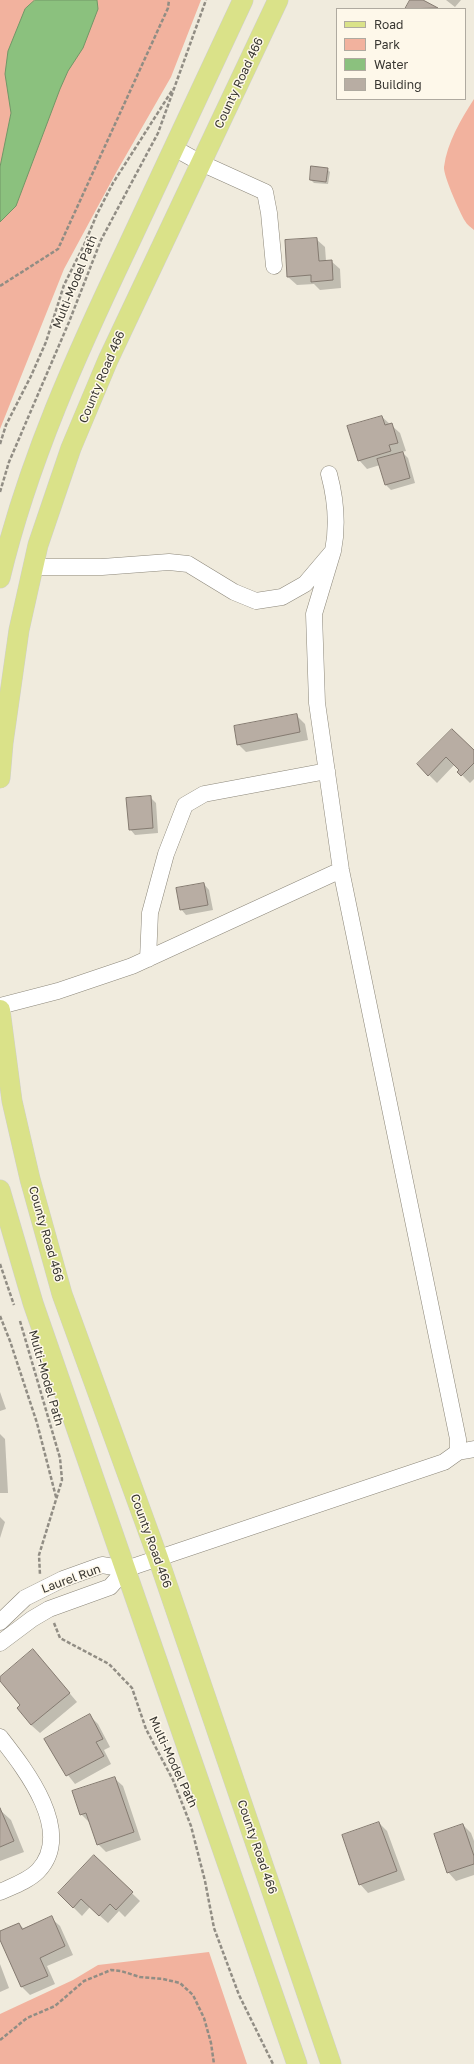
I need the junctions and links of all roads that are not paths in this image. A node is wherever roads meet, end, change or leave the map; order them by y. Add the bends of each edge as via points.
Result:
1 (243, 0) edge
2 (278, 0) edge
3 (174, 148) junction
4 (201, 163) junction
5 (274, 266) dead end
6 (329, 474) dead end
7 (333, 550) junction
8 (33, 567) junction
9 (0, 578) edge
10 (327, 771) junction
11 (0, 778) edge
12 (342, 870) junction
13 (148, 958) junction
14 (0, 1006) edge
15 (0, 1010) edge
16 (0, 1190) edge
17 (474, 1449) edge
18 (458, 1452) junction
19 (158, 1558) junction
20 (126, 1570) junction
21 (0, 1622) edge
22 (0, 1643) edge
23 (0, 1737) edge
24 (0, 1892) edge
25 (297, 2064) edge
26 (331, 2064) edge

1 - 3 main road
2 - 4 main road, County Road 466
3 - 4 street
3 - 9 main road via 77,354 43,436 9,541
4 - 5 street via 264,192 269,213
4 - 8 main road, County Road 466 via 108,360 71,448
6 - 7 street via 337,532
7 - 8 street via 305,584 282,596 256,601 234,592 188,564 169,562 102,567
7 - 10 street via 314,614 317,703
8 - 11 main road, County Road 466 via 18,630
10 - 12 street
10 - 13 street via 204,794 185,805 166,854 150,913
12 - 13 street
12 - 18 street via 456,1431
13 - 14 street via 132,966 58,991
15 - 19 main road, County Road 466 via 12,1101 30,1180 62,1294
16 - 20 main road via 33,1303
17 - 18 street
18 - 19 street via 444,1462
19 - 20 street
19 - 26 main road, County Road 466
20 - 21 street, Laurel Run via 102,1565 42,1589 25,1598
20 - 22 street, Laurel Run via 110,1587 49,1609
20 - 25 main road
23 - 24 street via 29,1776 45,1809 52,1834 50,1848 38,1871 26,1880

